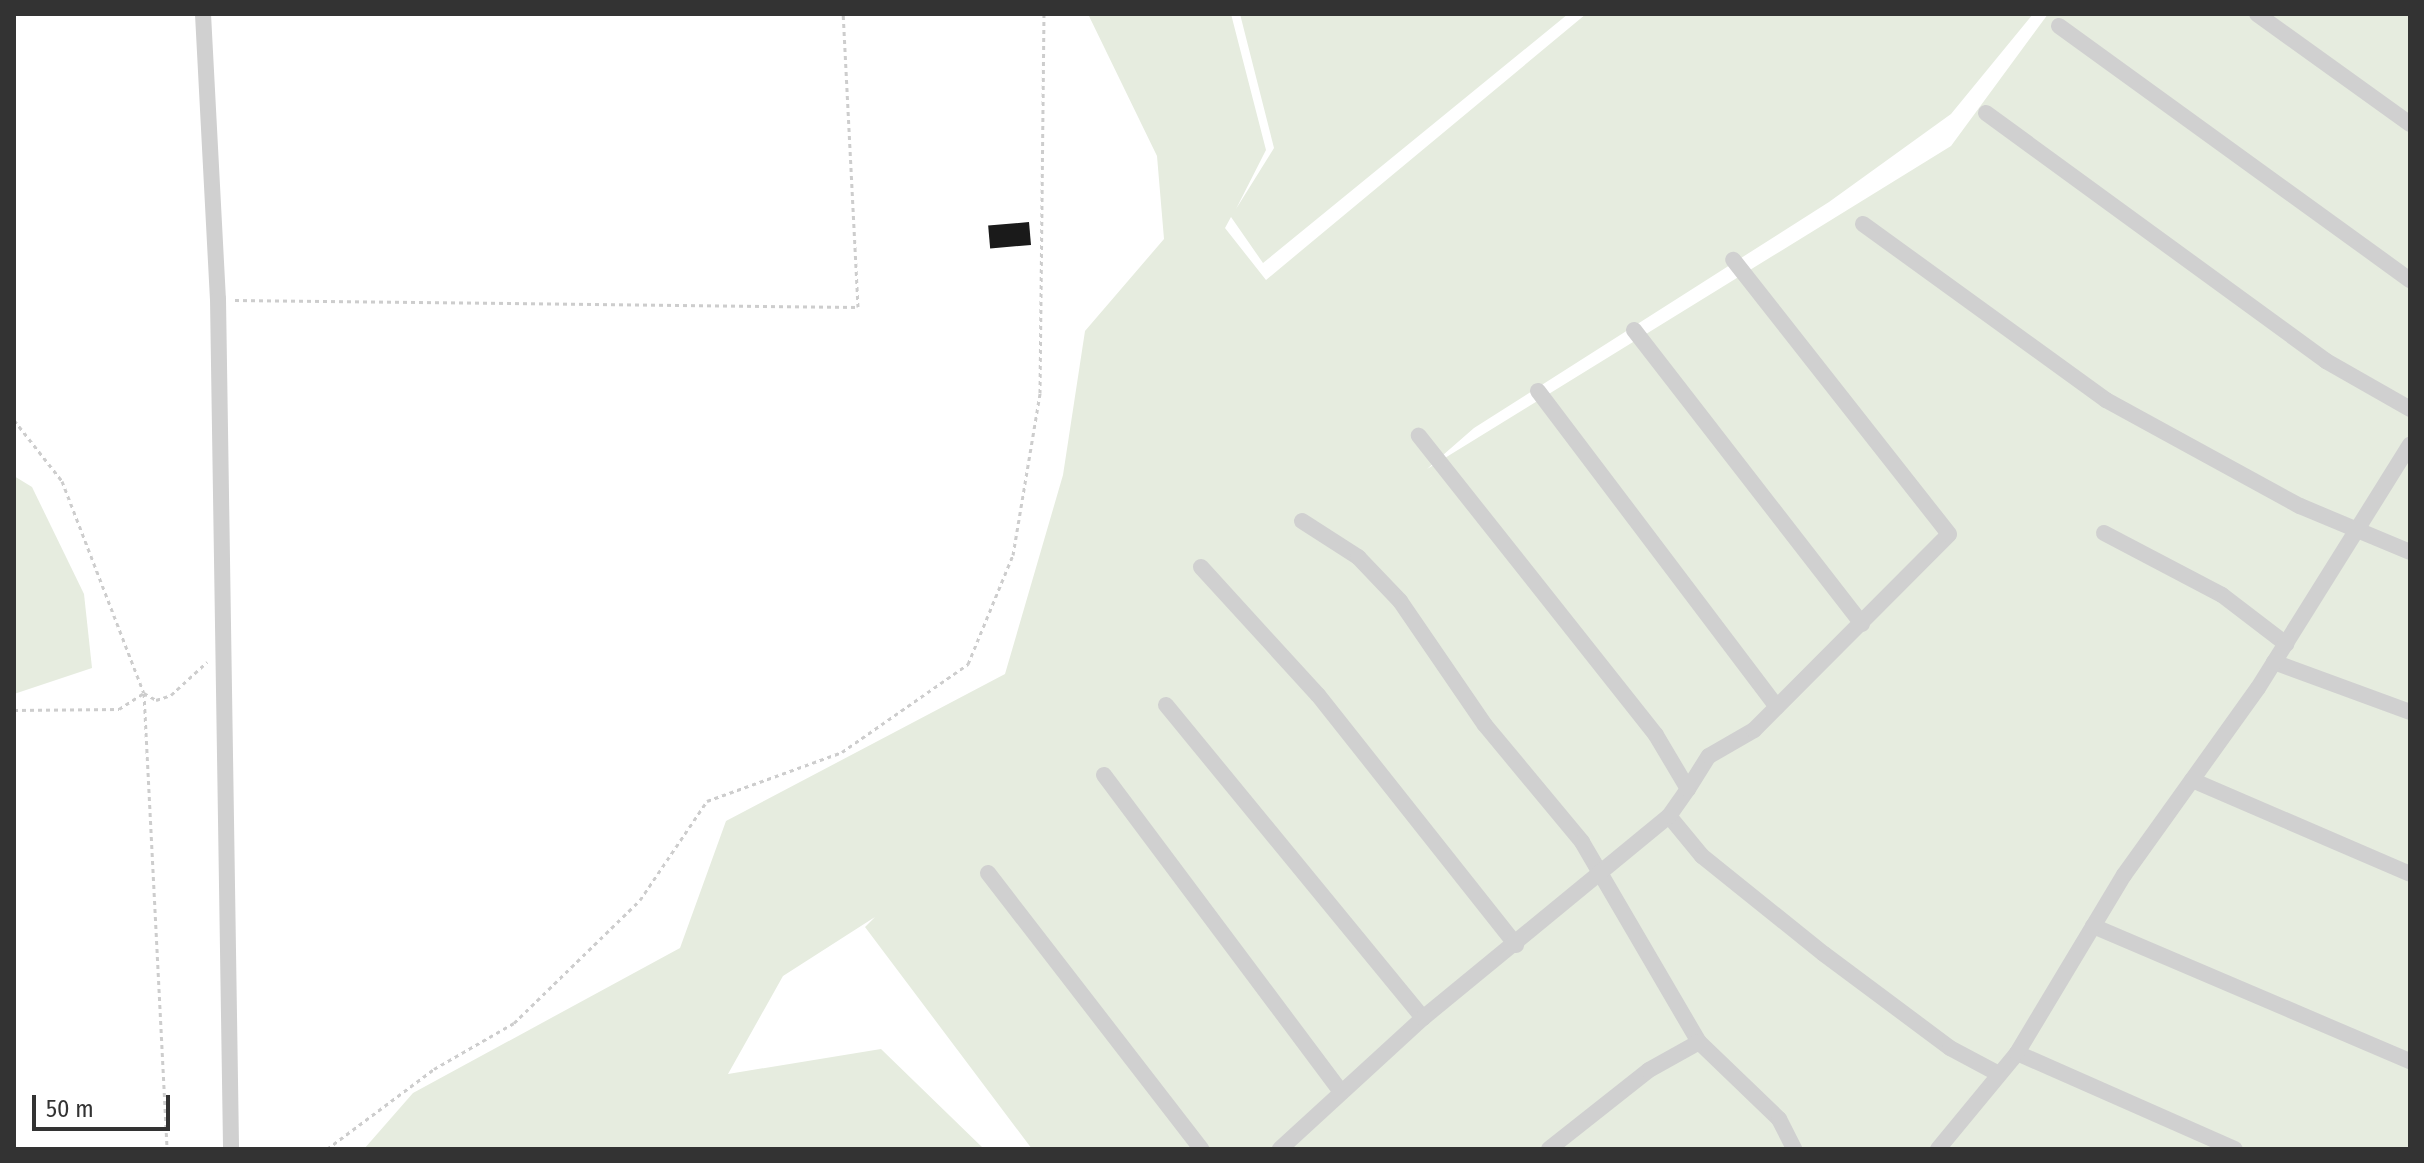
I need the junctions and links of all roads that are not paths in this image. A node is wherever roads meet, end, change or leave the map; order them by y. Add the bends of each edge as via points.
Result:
1 (203, 14) edge
2 (2257, 14) edge
3 (2059, 26) dead end
4 (1986, 113) dead end
5 (2410, 124) edge
6 (1863, 224) dead end
7 (1733, 260) dead end
8 (2410, 280) edge
9 (1634, 330) dead end
10 (1538, 391) dead end
11 (2410, 409) edge
12 (1419, 436) dead end
13 (2410, 445) edge
14 (1302, 521) dead end
15 (2355, 530) junction
16 (2104, 533) dead end
17 (2410, 552) edge
18 (1201, 567) dead end
19 (1862, 624) junction
20 (2286, 644) junction
21 (2274, 662) junction
22 (1166, 705) dead end
23 (1777, 707) junction
24 (2410, 712) edge
25 (1104, 775) dead end
26 (2192, 780) junction
27 (1688, 789) junction
28 (1669, 816) junction
29 (1599, 871) junction
30 (988, 873) dead end
31 (2410, 874) edge
32 (2093, 926) junction
33 (1516, 945) junction
34 (1423, 1018) junction
35 (1699, 1042) junction
36 (2017, 1053) junction
37 (2410, 1061) edge
38 (1999, 1074) junction
39 (1341, 1092) junction
40 (231, 1149) edge
41 (1201, 1149) edge
42 (1280, 1149) edge
43 (1549, 1149) edge
44 (1794, 1149) edge
45 (1938, 1149) edge
46 (2235, 1149) edge

1 - 40 street via 218,299
2 - 5 street
3 - 8 street
4 - 11 street via 2326,361
6 - 15 street via 2106,400
7 - 19 street via 1949,534
9 - 19 street
10 - 23 street
12 - 27 street via 1656,735
13 - 15 street
14 - 29 street via 1358,557 1400,601
15 - 17 street
15 - 20 street
16 - 20 street via 2222,595
18 - 33 street via 1318,695
19 - 23 street
20 - 21 street
21 - 24 street
21 - 26 street
22 - 34 street
23 - 27 street via 1709,756
25 - 39 street
26 - 31 street
26 - 32 street
27 - 28 street
28 - 29 street
28 - 38 street via 1702,856 1824,954 1950,1048
29 - 33 street
29 - 35 street
30 - 41 street
32 - 36 street
32 - 37 street
33 - 34 street
34 - 39 street
35 - 43 street via 1649,1070
35 - 44 street via 1779,1119
36 - 38 street
36 - 46 street
38 - 45 street
39 - 42 street

